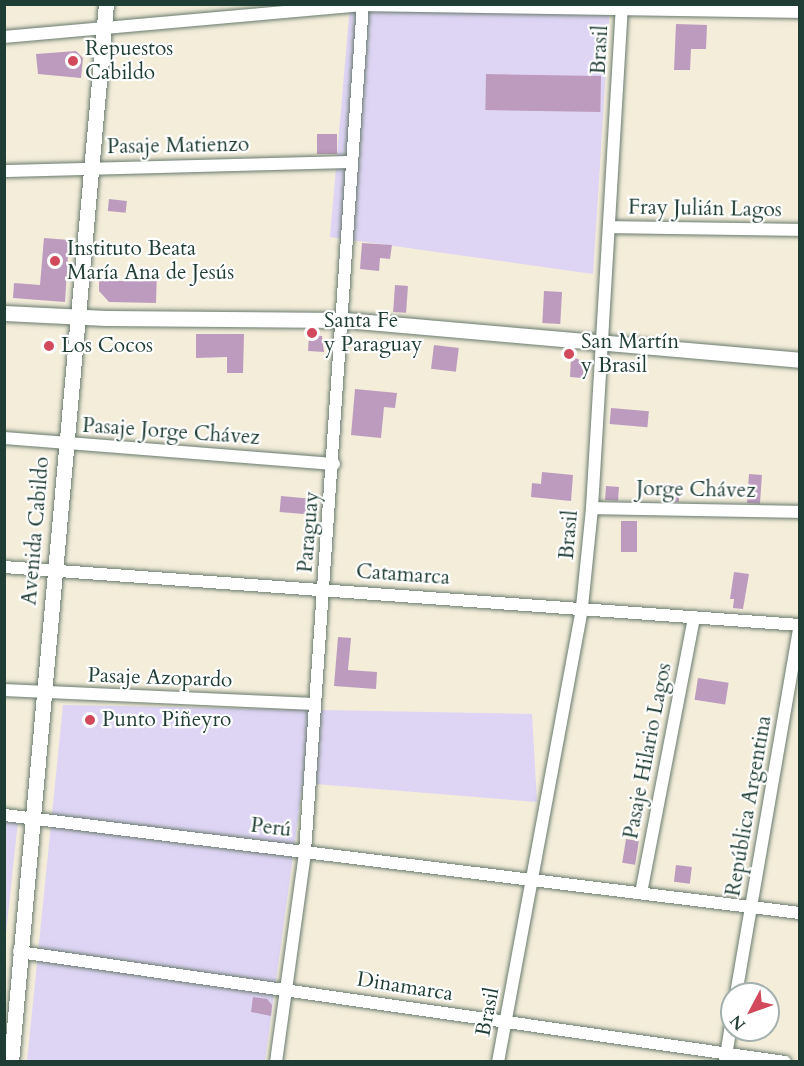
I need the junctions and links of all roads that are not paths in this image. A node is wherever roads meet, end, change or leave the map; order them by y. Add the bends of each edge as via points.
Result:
1 (106, 4) edge
2 (363, 5) edge
3 (622, 7) edge
4 (800, 12) edge
5 (103, 29) junction
6 (4, 37) edge
7 (352, 162) junction
8 (90, 168) junction
9 (4, 171) edge
10 (609, 227) junction
11 (800, 230) edge
12 (4, 313) edge
13 (77, 316) junction
14 (344, 320) junction
15 (599, 341) junction
16 (800, 360) edge
17 (4, 438) edge
18 (65, 443) junction
19 (334, 464) junction
20 (592, 508) junction
21 (800, 512) edge
22 (4, 567) edge
23 (54, 571) junction
24 (324, 589) junction
25 (582, 607) junction
26 (694, 617) junction
27 (799, 624) edge
28 (4, 690) edge
29 (43, 693) junction
30 (314, 704) junction
31 (4, 815) edge
32 (30, 818) junction
33 (305, 852) junction
34 (533, 880) junction
35 (641, 894) junction
36 (752, 907) junction
37 (800, 913) edge
38 (19, 952) junction
39 (738, 982) edge
40 (287, 989) junction
41 (505, 1022) junction
42 (728, 1042) edge
43 (725, 1057) edge
44 (11, 1062) edge
45 (276, 1062) edge
46 (498, 1062) edge
47 (785, 1062) edge

1 - 5 street, Avenida Cabildo
2 - 3 street
2 - 5 street
2 - 7 street, Paraguay
3 - 4 street
3 - 10 street, Brasil
5 - 6 street
5 - 8 street, Avenida Cabildo
7 - 8 street, Pasaje Matienzo
7 - 14 street, Paraguay
8 - 9 street, Pasaje Matienzo
8 - 13 street, Avenida Cabildo
10 - 11 street, Fray Julián Lagos
10 - 15 street, Brasil
12 - 13 street
13 - 14 street
13 - 18 street, Avenida Cabildo
14 - 15 street
14 - 19 street, Paraguay
15 - 16 street
15 - 20 street, Brasil
17 - 18 street, Pasaje Jorge Chávez
18 - 19 street, Pasaje Jorge Chávez
18 - 23 street, Avenida Cabildo
19 - 24 street, Paraguay
20 - 21 street, Jorge Chávez
20 - 25 street, Brasil
22 - 23 street, Catamarca
23 - 24 street, Catamarca
23 - 29 street, Avenida Cabildo
24 - 25 street, Catamarca
24 - 30 street, Paraguay
25 - 26 street, Catamarca
25 - 34 street, Brasil
26 - 27 street, Catamarca
26 - 35 street, Pasaje Hilario Lagos
27 - 36 street, República Argentina
28 - 29 street, Pasaje Azopardo
29 - 30 street, Pasaje Azopardo
29 - 32 street, Avenida Cabildo
30 - 33 street, Paraguay
31 - 32 street, Perú
32 - 33 street, Perú
32 - 38 street, Avenida Cabildo
33 - 34 street, Perú
33 - 40 street, Paraguay
34 - 35 street, Perú
34 - 41 street, Brasil
35 - 36 street, Perú
36 - 37 street, Perú
36 - 39 street, República Argentina
38 - 40 street, Dinamarca
38 - 44 street, Avenida Cabildo
40 - 41 street, Dinamarca
40 - 45 street, Paraguay
41 - 43 street, Dinamarca
41 - 46 street, Brasil
42 - 43 street
43 - 47 street, Dinamarca

